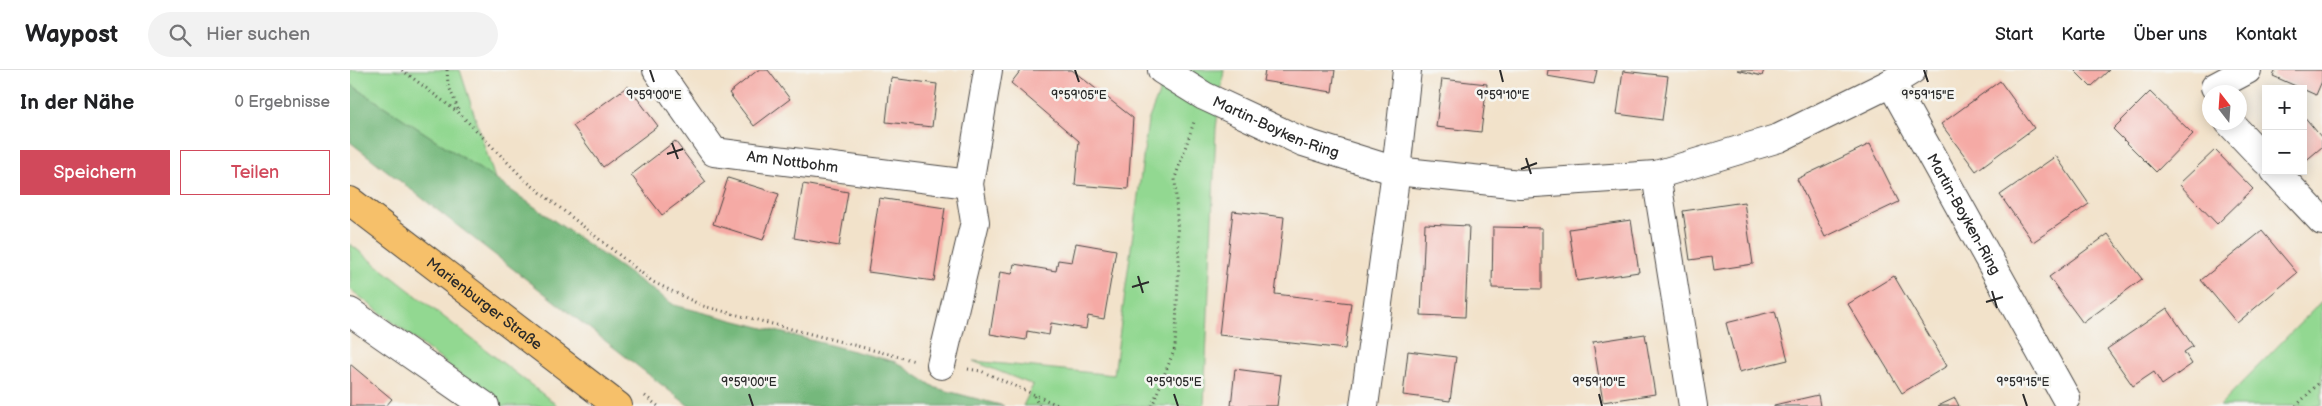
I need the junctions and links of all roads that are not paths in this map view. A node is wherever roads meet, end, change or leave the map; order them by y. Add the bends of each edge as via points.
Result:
1 (657, 70) edge
2 (988, 70) edge
3 (1162, 70) edge
4 (1407, 70) edge
5 (2247, 70) edge
6 (1902, 77) edge
7 (2216, 83) edge
8 (2237, 130) edge
9 (2262, 157) edge
10 (1396, 171) junction
11 (1656, 175) junction
12 (2279, 175) edge
13 (969, 184) junction
14 (350, 201) edge
15 (2322, 221) edge
16 (350, 312) edge
17 (941, 365) road end
18 (2066, 398) dead end
19 (485, 406) edge
20 (618, 406) edge
21 (1364, 406) edge
22 (1693, 406) edge

1 - 13 street, Am Nottbohm via 714,152
2 - 13 street
3 - 10 street, Martin-Boyken-Ring via 1204,96 1303,142
4 - 10 street
5 - 7 street
6 - 11 street, Martin-Boyken-Ring via 1780,138
6 - 18 street, Martin-Boyken-Ring
8 - 9 street
10 - 11 street, Martin-Boyken-Ring via 1520,184
10 - 21 street
11 - 22 street
12 - 15 street
13 - 17 street via 975,222
14 - 20 main road, Marienburger Straße
16 - 19 street

